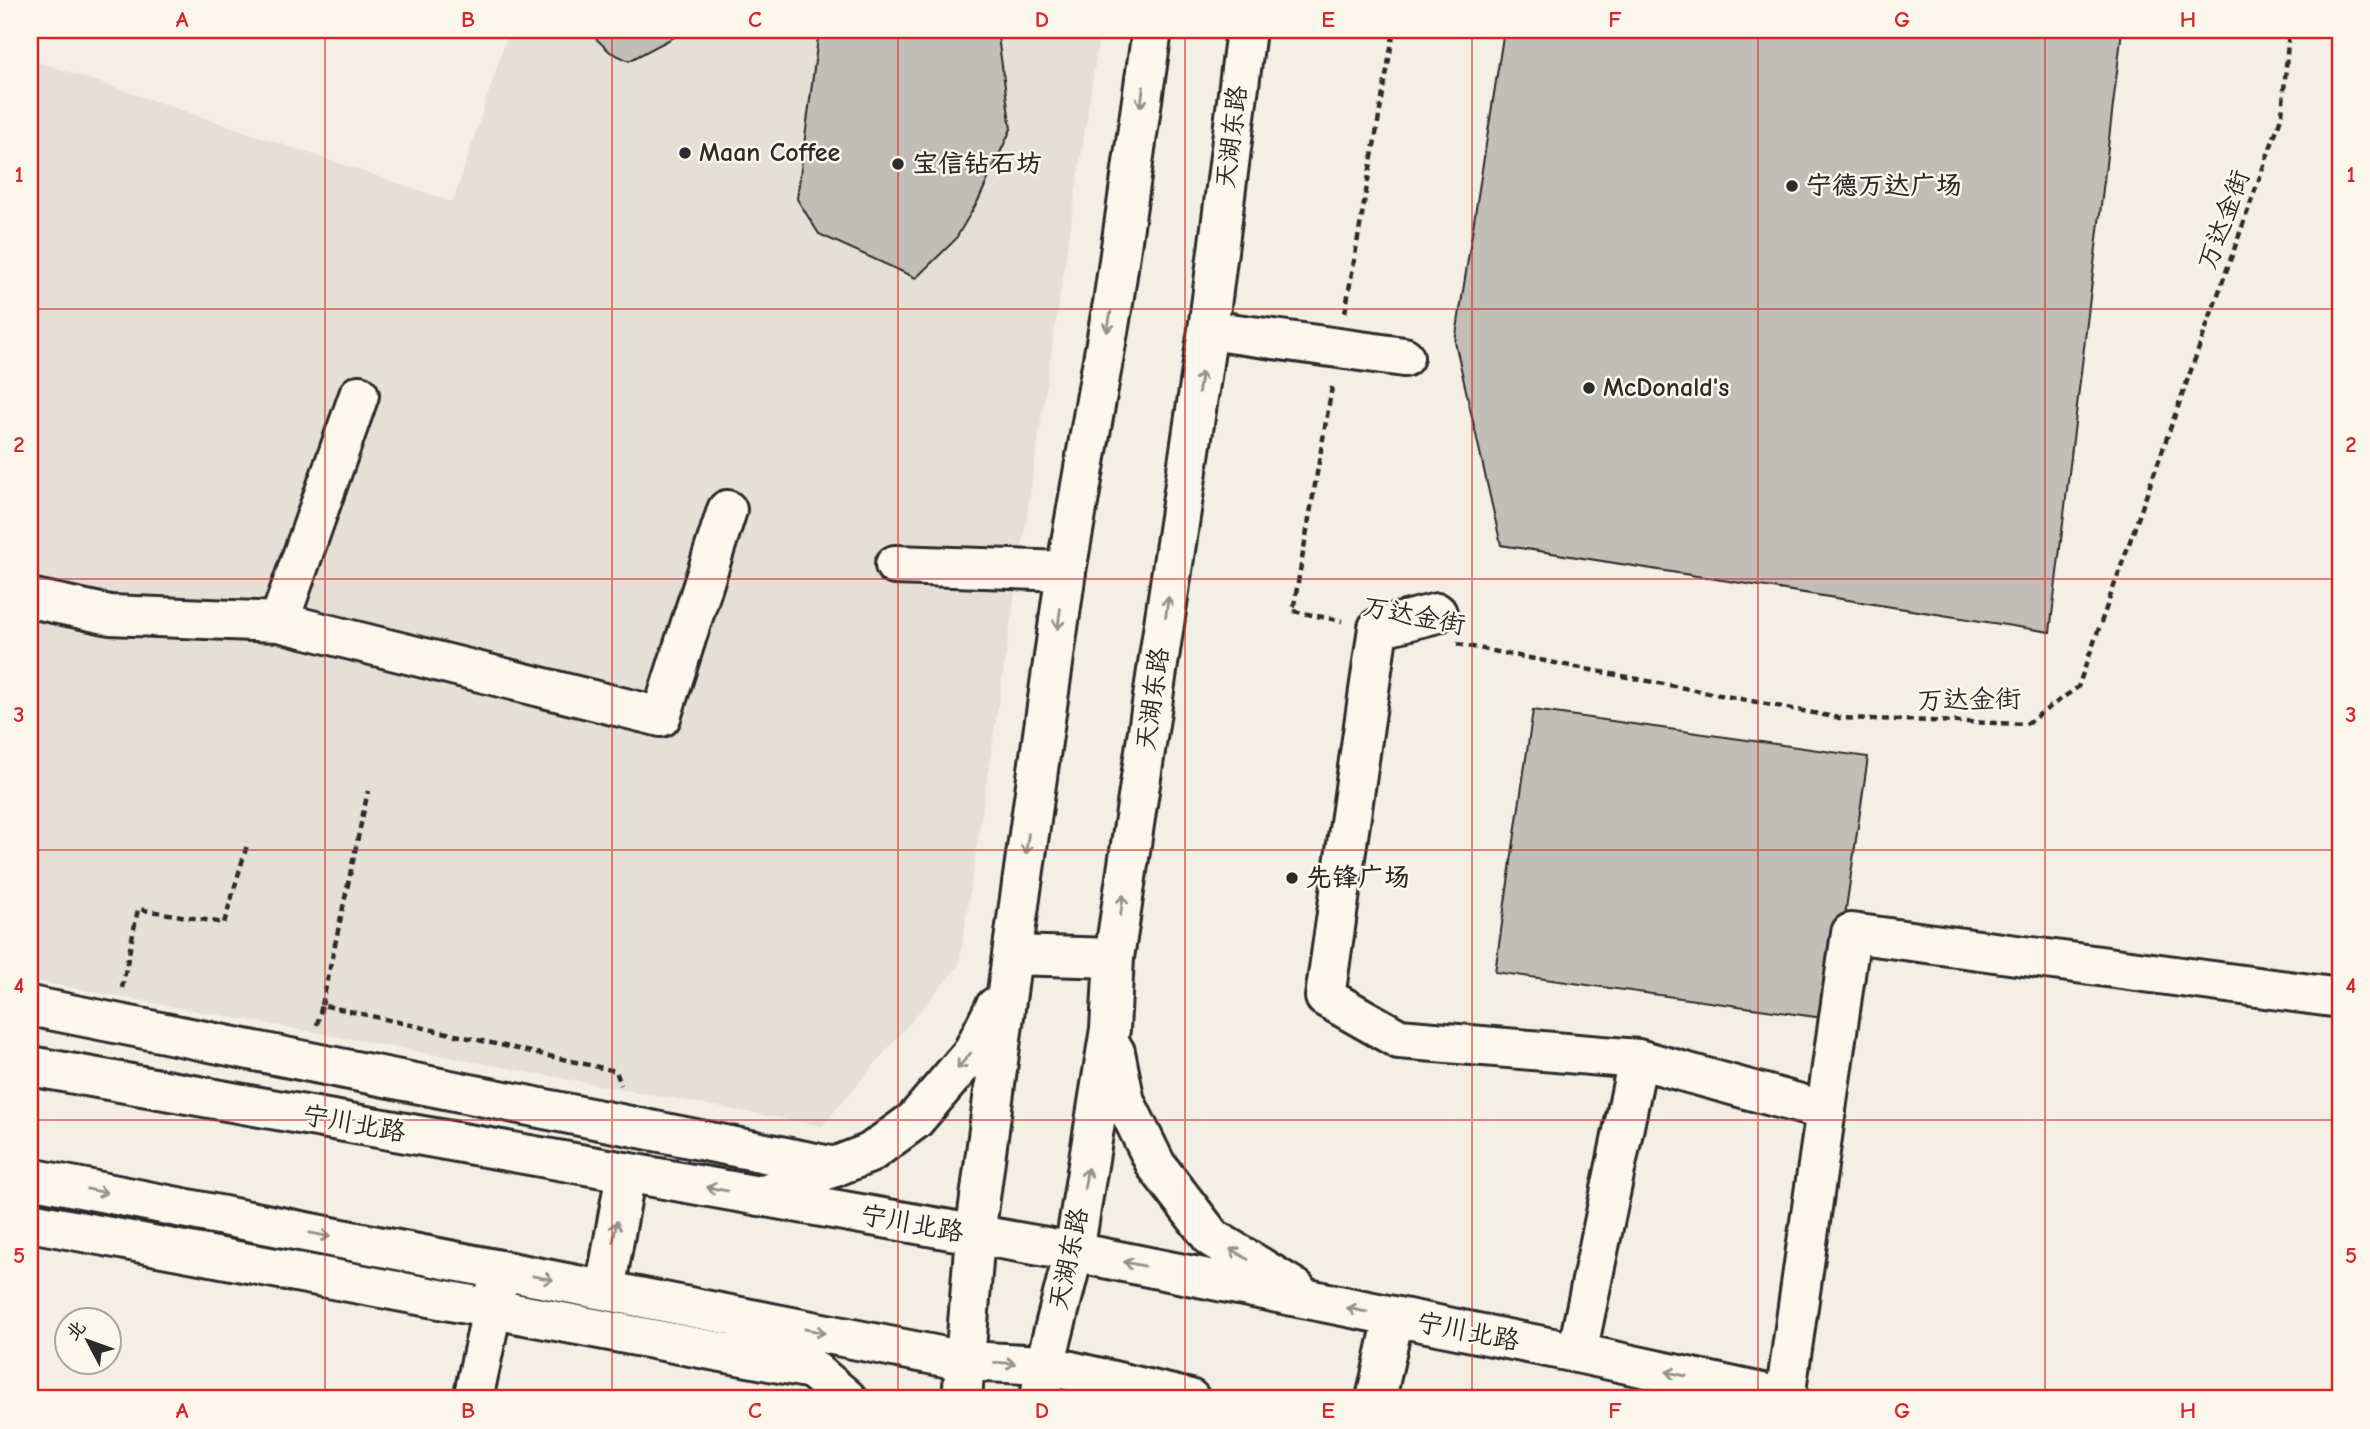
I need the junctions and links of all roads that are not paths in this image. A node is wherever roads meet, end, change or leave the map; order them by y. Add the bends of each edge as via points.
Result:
1 (1152, 30) edge
2 (1246, 30) edge
3 (1208, 330) junction
4 (1405, 357) dead end
5 (359, 396) dead end
6 (727, 510) dead end
7 (895, 565) dead end
8 (1066, 571) junction
9 (30, 598) edge
10 (279, 622) junction
11 (1441, 628) road end
12 (1114, 958) junction
13 (1010, 968) junction
14 (2340, 998) edge
15 (30, 1006) edge
16 (1110, 1029) junction
17 (1638, 1059) junction
18 (30, 1066) edge
19 (1826, 1111) junction
20 (835, 1167) junction
21 (626, 1173) junction
22 (30, 1178) edge
23 (757, 1197) junction
24 (30, 1222) edge
25 (975, 1236) junction
26 (1074, 1252) junction
27 (500, 1270) junction
28 (605, 1290) junction
29 (1318, 1303) junction
30 (492, 1310) junction
31 (733, 1315) junction
32 (1394, 1317) junction
33 (1577, 1353) junction
34 (965, 1361) junction
35 (812, 1369) junction
36 (1043, 1382) edge
37 (473, 1399) edge
38 (847, 1399) edge
39 (962, 1399) edge
40 (1190, 1399) edge
41 (1376, 1399) edge
42 (1788, 1399) edge

1 -> 8 main road via 1113,303
2 - 3 main road, 天湖东路
3 - 4 main road
12 -> 3 main road, 天湖东路
5 - 10 main road
6 - 10 main road via 661,717
7 - 8 main road
8 -> 13 main road
9 - 10 main road via 110,615
11 - 17 main road via 1378,628 1325,997 1399,1039
12 - 13 main road
12 - 16 main road, 天湖东路
13 -> 20 main road via 972,1053 915,1120 870,1153
13 - 25 main road
14 - 19 main road via 1851,933
15 - 20 main road
26 -> 16 main road, 天湖东路
29 -> 16 main road via 1212,1238 1156,1165 1125,1102
17 - 19 main road
17 - 33 main road
18 - 21 main road, 宁川北路
19 - 42 main road
20 - 23 main road
23 -> 21 main road, 宁川北路
28 -> 21 main road
22 -> 27 main road
23 - 25 main road, 宁川北路
24 - 30 main road
25 - 26 main road, 宁川北路
25 - 34 main road
29 -> 26 main road, 宁川北路
26 - 36 main road, 天湖东路
27 -> 28 main road
27 - 30 main road
28 - 31 main road
32 -> 29 main road, 宁川北路
30 - 35 main road
30 - 37 main road
31 -> 34 main road
31 - 35 main road
32 - 33 main road, 宁川北路
32 - 41 main road
42 -> 33 main road, 宁川北路
34 -> 36 main road
34 - 39 main road
35 - 38 main road
36 - 40 main road

